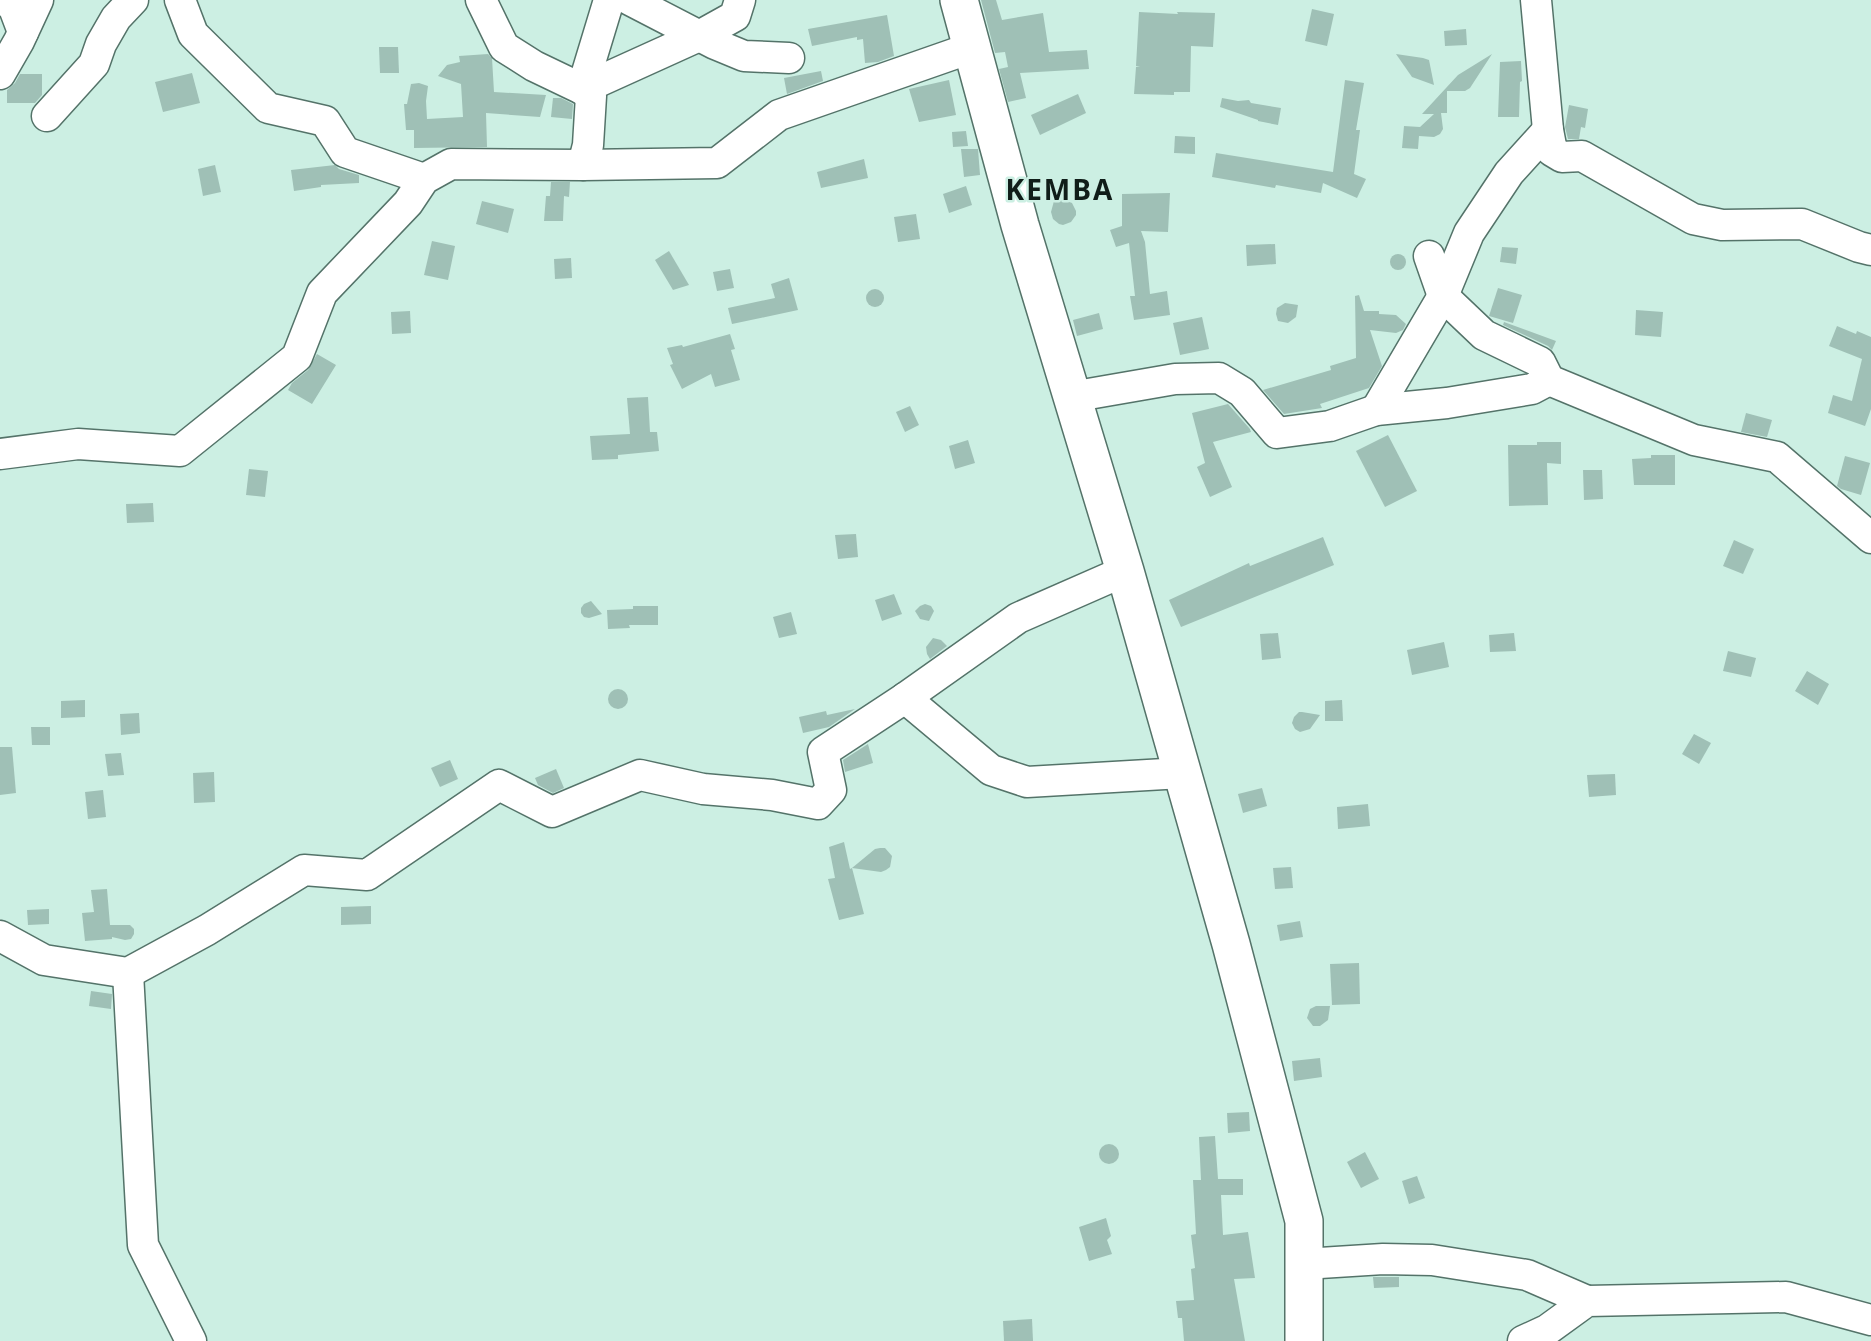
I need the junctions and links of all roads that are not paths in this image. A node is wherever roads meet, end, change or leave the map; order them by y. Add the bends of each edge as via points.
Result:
1 (6, 0) edge
2 (38, 0) edge
3 (133, 0) edge
4 (180, 0) edge
5 (481, 0) edge
6 (609, 0) edge
7 (630, 0) edge
8 (740, 0) edge
9 (959, 0) edge
10 (1536, 0) edge
11 (23, 32) junction
12 (699, 36) junction
13 (971, 48) junction
14 (789, 58) dead end
15 (0, 74) edge
16 (582, 89) junction
17 (47, 116) dead end
18 (1548, 130) junction
19 (583, 164) junction
20 (424, 179) junction
21 (1871, 250) edge
22 (1429, 256) dead end
23 (1443, 296) junction
24 (1549, 380) junction
25 (1071, 397) junction
26 (1376, 410) junction
27 (0, 454) edge
28 (1871, 538) edge
29 (1125, 571) junction
30 (905, 698) junction
31 (1182, 774) junction
32 (0, 936) edge
33 (128, 973) junction
34 (1304, 1264) junction
35 (1587, 1301) junction
36 (1871, 1320) edge
37 (191, 1341) edge
38 (1304, 1341) edge
39 (1523, 1341) edge

1 - 11 street
2 - 11 street
3 - 17 street via 116,18 94,64
4 - 20 street via 194,34 268,108 325,121 345,152
5 - 16 street via 504,47
6 - 16 street
7 - 12 street
8 - 12 street via 735,16
9 - 13 main road
10 - 18 street
11 - 15 street
12 - 14 street via 744,56
12 - 16 street
13 - 19 street via 779,115 717,163
13 - 25 main road
16 - 19 street via 591,96
18 - 21 street via 1552,151 1562,157 1582,156 1693,219 1722,225 1802,224
18 - 23 street via 1509,173 1469,233
19 - 20 street via 451,163
20 - 27 street via 408,203 322,293 298,357 180,451 78,444
22 - 23 street
23 - 24 street via 1484,335 1540,362
23 - 26 street
24 - 26 street via 1532,389
24 - 28 street via 1694,440 1777,457
25 - 26 street via 1175,379 1219,378 1242,392 1277,433 1330,426
25 - 29 main road
29 - 30 street via 1018,618
29 - 31 main road
30 - 31 street via 991,769 1027,782
30 - 33 street via 823,752 831,790 818,804 703,789 640,775 552,812 499,785 367,875 304,870
31 - 34 main road via 1304,1221
32 - 33 street via 44,960
33 - 37 street via 143,1245
34 - 35 street via 1432,1260 1527,1275
34 - 38 main road
35 - 36 street via 1786,1297
35 - 39 street

